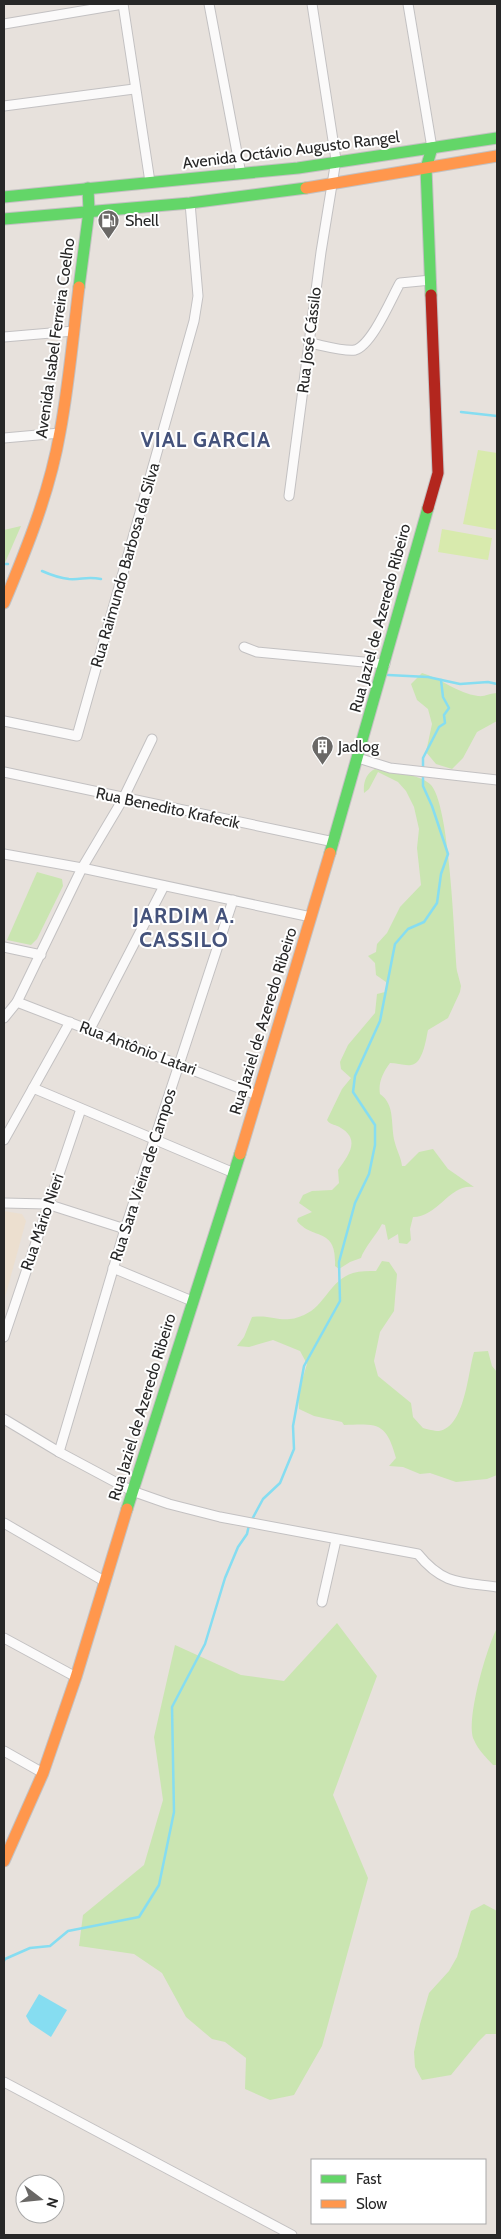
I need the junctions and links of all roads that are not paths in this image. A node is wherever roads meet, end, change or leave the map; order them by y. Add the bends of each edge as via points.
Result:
1 (123, 4) edge
2 (209, 4) edge
3 (312, 4) edge
4 (408, 4) edge
5 (4, 24) edge
6 (134, 89) junction
7 (4, 106) edge
8 (497, 138) edge
9 (432, 148) junction
10 (497, 156) edge
11 (336, 160) junction
12 (298, 168) junction
13 (426, 168) junction
14 (241, 174) junction
15 (150, 182) junction
16 (333, 185) junction
17 (88, 188) junction
18 (296, 188) junction
19 (4, 197) edge
20 (190, 202) junction
21 (89, 211) junction
22 (4, 219) edge
23 (431, 280) junction
24 (74, 331) junction
25 (4, 337) edge
26 (310, 343) junction
27 (60, 433) junction
28 (4, 438) edge
29 (289, 496) dead end
30 (4, 604) edge
31 (244, 647) dead end
32 (385, 664) junction
33 (4, 721) edge
34 (152, 739) dead end
35 (358, 758) junction
36 (4, 772) edge
37 (497, 780) edge
38 (123, 798) junction
39 (334, 842) junction
40 (4, 854) edge
41 (82, 868) junction
42 (164, 886) junction
43 (233, 900) junction
44 (311, 917) junction
45 (4, 947) edge
46 (41, 955) junction
47 (17, 1002) junction
48 (4, 1018) edge
49 (70, 1022) junction
50 (90, 1030) junction
51 (179, 1064) junction
52 (33, 1088) junction
53 (258, 1095) junction
54 (81, 1108) junction
55 (154, 1139) junction
56 (4, 1140) edge
57 (234, 1173) junction
58 (4, 1203) edge
59 (47, 1204) junction
60 (125, 1229) junction
61 (113, 1268) junction
62 (192, 1301) junction
63 (6, 1321) edge
64 (4, 1337) edge
65 (4, 1420) edge
66 (59, 1452) junction
67 (132, 1491) junction
68 (4, 1523) edge
69 (336, 1540) junction
70 (104, 1581) junction
71 (497, 1587) edge
72 (322, 1602) dead end
73 (4, 1638) edge
74 (76, 1677) junction
75 (4, 1751) edge
76 (43, 1773) junction
77 (4, 1861) edge
78 (4, 2082) edge
79 (292, 2235) edge

1 - 5 street
1 - 6 street
2 - 14 street
3 - 11 street, Rua José Cássilo
4 - 9 street
6 - 7 street
6 - 15 street
8 - 9 street, Avenida Octávio Augusto Rangel
9 - 11 street, Avenida Octávio Augusto Rangel
9 - 13 street, Rua Jaziel de Azeredo Ribeiro
10 - 13 street
11 - 12 street, Avenida Octávio Augusto Rangel
11 - 16 street, Rua José Cássilo
12 - 14 street, Avenida Octávio Augusto Rangel
12 - 18 street via 303,178
13 - 16 street
13 - 23 street, Rua Jaziel de Azeredo Ribeiro
14 - 15 street, Avenida Octávio Augusto Rangel
15 - 17 street, Avenida Octávio Augusto Rangel
16 - 18 street
16 - 26 street, Rua José Cássilo via 320,252
17 - 19 street, Avenida Octávio Augusto Rangel
17 - 21 street, Avenida Isabel Ferreira Coelho
18 - 20 street
20 - 21 street
20 - 33 street, Rua Raimundo Barbosa da Silva via 198,296 194,321 77,736
21 - 22 street
21 - 24 street, Avenida Isabel Ferreira Coelho
23 - 26 street via 400,284 362,347 353,350
23 - 32 street, Rua Jaziel de Azeredo Ribeiro via 438,473
24 - 25 street
24 - 27 street, Avenida Isabel Ferreira Coelho
26 - 29 street, Rua José Cássilo
27 - 28 street
27 - 30 street, Avenida Isabel Ferreira Coelho via 44,494
31 - 32 street via 257,652
32 - 35 street, Rua Jaziel de Azeredo Ribeiro
34 - 38 street
35 - 37 street via 390,768
35 - 39 street, Rua Jaziel de Azeredo Ribeiro
36 - 38 street, Rua Benedito Krafecik
38 - 39 street, Rua Benedito Krafecik
38 - 41 street
39 - 44 street, Rua Jaziel de Azeredo Ribeiro
40 - 41 street
41 - 42 street
41 - 46 street
42 - 43 street
42 - 50 street
43 - 44 street
43 - 51 street, Rua Sara Vieira de Campos
44 - 53 street, Rua Jaziel de Azeredo Ribeiro
45 - 46 street
46 - 47 street
47 - 48 street
47 - 49 street, Rua Antônio Latari
49 - 50 street, Rua Antônio Latari
49 - 52 street
50 - 51 street, Rua Antônio Latari
51 - 53 street, Rua Antônio Latari
51 - 55 street, Rua Sara Vieira de Campos
52 - 54 street
52 - 56 street
53 - 57 street, Rua Jaziel de Azeredo Ribeiro
54 - 55 street
54 - 59 street, Rua Mário Nieri
55 - 57 street
55 - 60 street, Rua Sara Vieira de Campos
57 - 62 street, Rua Jaziel de Azeredo Ribeiro
58 - 59 street
59 - 60 street
59 - 63 street, Rua Mário Nieri
60 - 61 street, Rua Sara Vieira de Campos
61 - 62 street
61 - 66 street, Rua Sara Vieira de Campos
62 - 67 street, Rua Jaziel de Azeredo Ribeiro
63 - 64 street, Rua Mário Nieri
65 - 66 street
66 - 67 street
67 - 69 street via 197,1512
67 - 70 street, Rua Jaziel de Azeredo Ribeiro
68 - 70 street
69 - 71 street via 418,1554 430,1569 449,1581
69 - 72 street
70 - 74 street, Rua Jaziel de Azeredo Ribeiro
73 - 74 street
74 - 76 street, Rua Jaziel de Azeredo Ribeiro
75 - 76 street
76 - 77 street, Rua Jaziel de Azeredo Ribeiro
78 - 79 street

